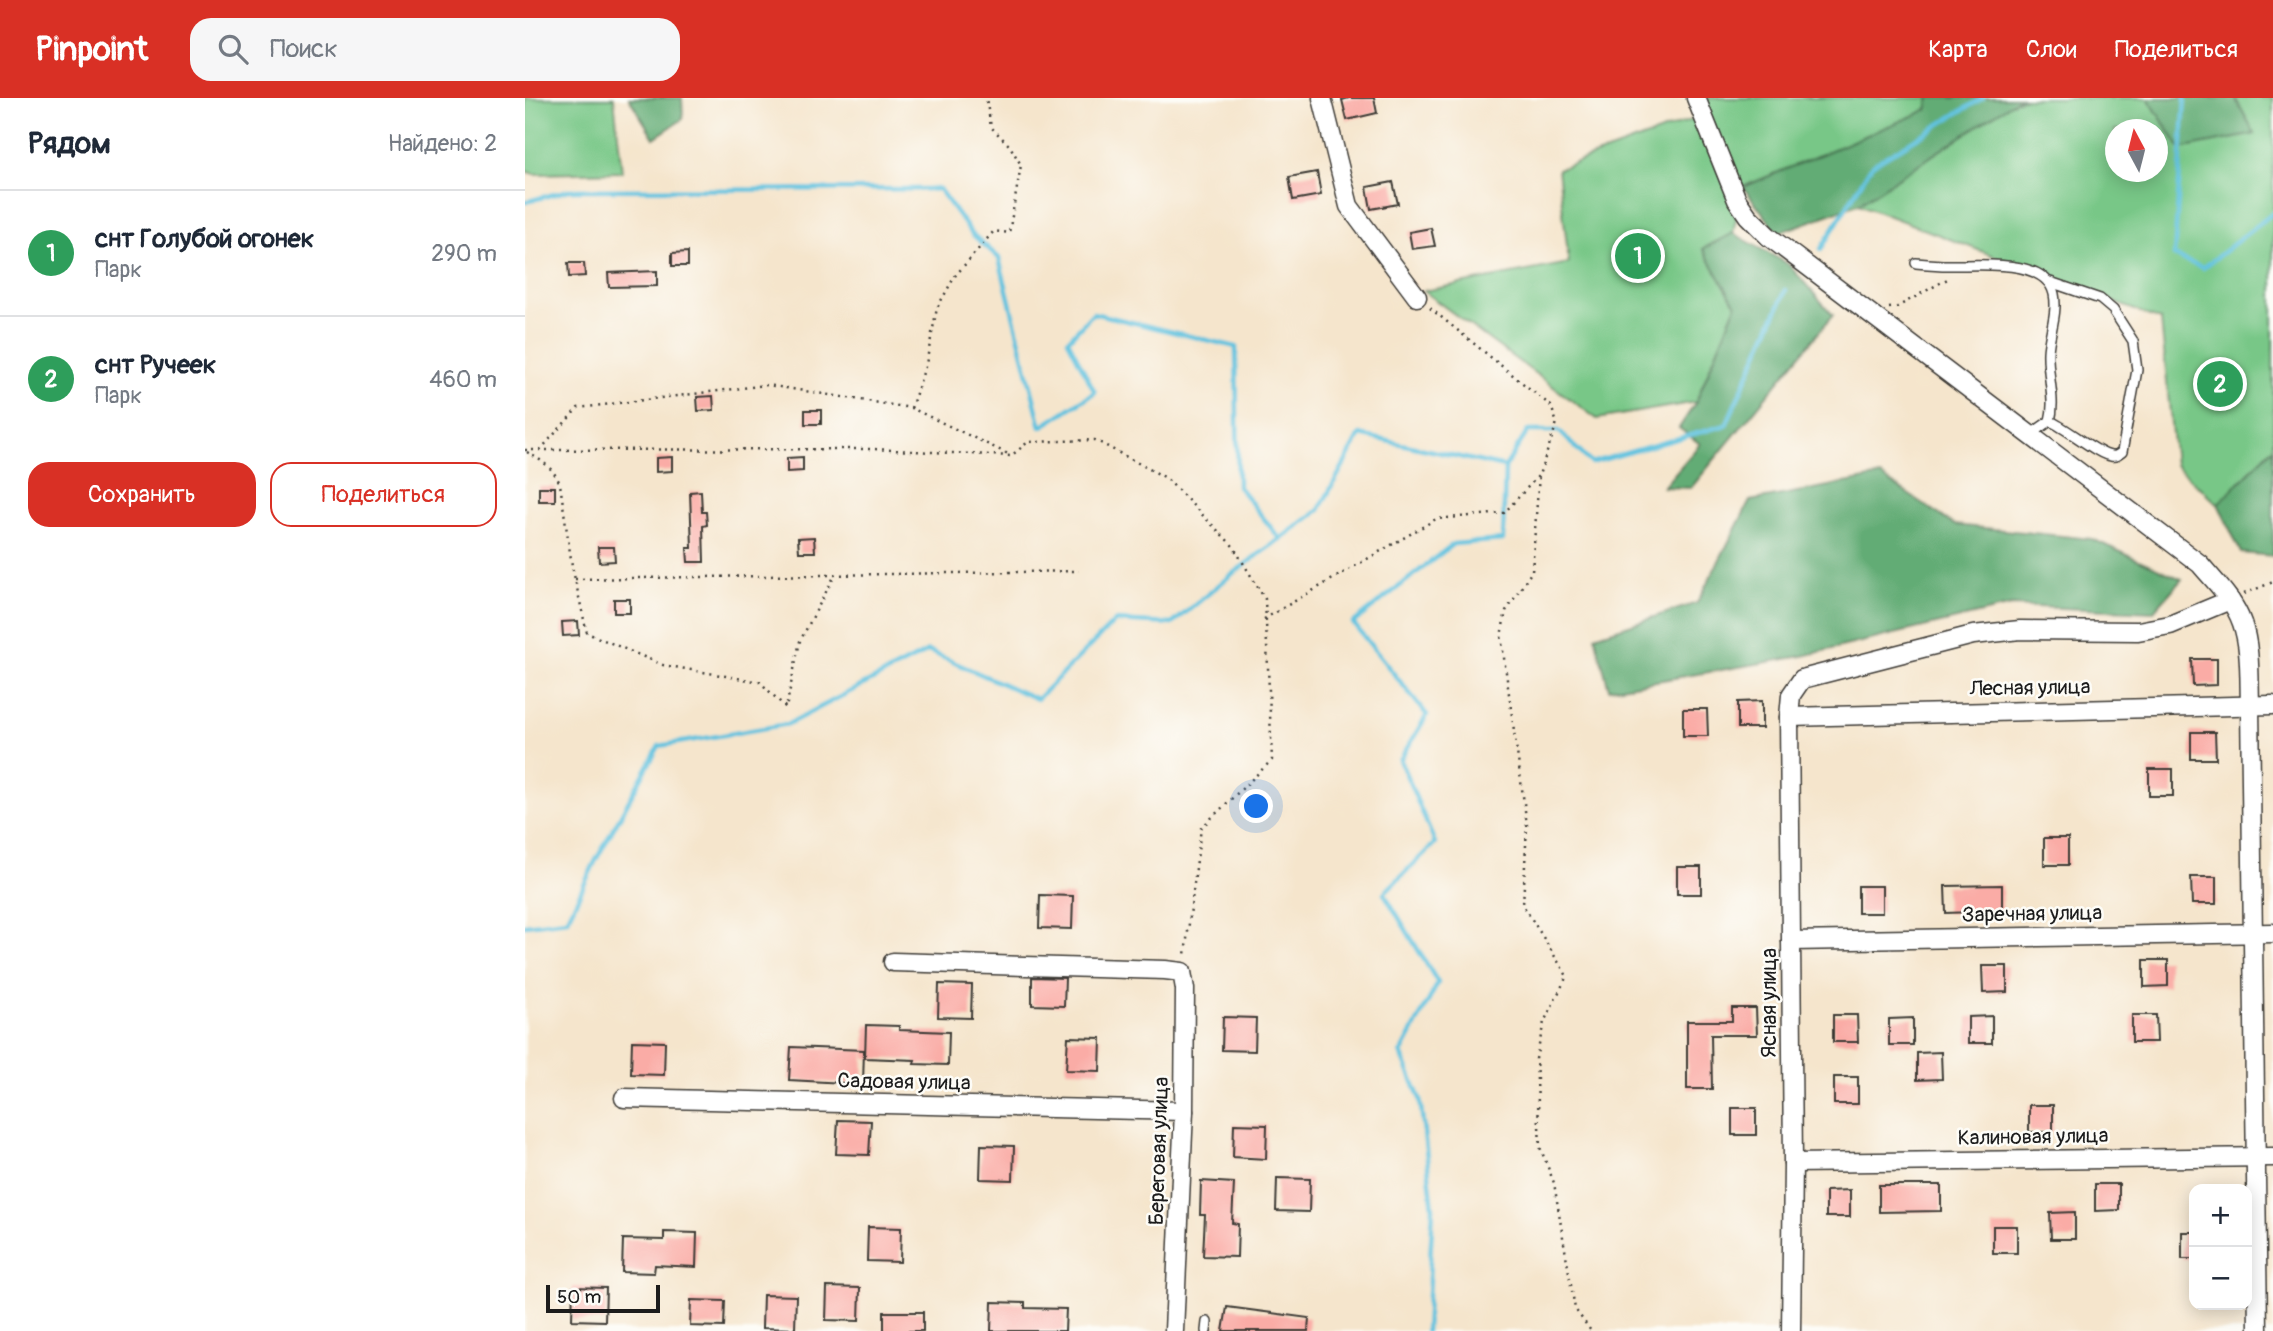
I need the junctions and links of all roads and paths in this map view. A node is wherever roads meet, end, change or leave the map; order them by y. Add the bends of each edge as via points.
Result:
1 (986, 98) edge
2 (1322, 98) edge
3 (1696, 98) edge
4 (1916, 263) dead end
5 (1953, 276) dead end
6 (2049, 282) junction
7 (1417, 297) joint
8 (1855, 302) junction
9 (911, 408) junction
10 (2050, 421) junction
11 (2030, 435) junction
12 (525, 451) edge
13 (540, 451) junction
14 (1011, 456) junction
15 (1539, 475) junction
16 (1079, 571) dead end
17 (835, 575) junction
18 (575, 579) junction
19 (2273, 582) edge
20 (2230, 600) junction
21 (1265, 619) junction
22 (2250, 705) junction
23 (2273, 705) edge
24 (1789, 717) junction
25 (2273, 933) edge
26 (2254, 934) junction
27 (1791, 941) junction
28 (893, 962) dead end
29 (1182, 972) junction
30 (624, 1098) dead end
31 (1184, 1111) junction
32 (2264, 1157) edge
33 (1793, 1163) junction
34 (1174, 1331) edge
35 (1591, 1331) edge
36 (1791, 1331) edge
37 (2258, 1331) edge

1 - 9 path via 991,127 1021,165 1009,233 994,231 955,276 937,308
2 - 7 street via 1349,206
3 - 8 street via 1737,200 1748,216
4 - 6 lane via 1995,264
5 - 8 path via 1897,307
6 - 10 lane via 2055,309 2048,350
6 - 10 lane via 2100,299 2113,310 2133,341 2137,370 2118,455 2102,453
7 - 15 path via 1551,406 1557,423
8 - 11 street
9 - 13 path via 767,385 578,408
9 - 14 path
10 - 11 lane
11 - 20 street via 2200,564
12 - 13 path
12 - 18 path via 545,463 560,484
13 - 14 path via 873,449
14 - 21 path via 1028,442 1095,440 1166,478 1233,546 1265,599
15 - 21 path via 1504,513 1436,519
15 - 35 path via 1532,571 1506,611 1501,636 1527,825 1523,905 1567,976 1544,1022 1536,1059 1540,1147 1554,1183 1575,1309
16 - 17 path
17 - 18 path
17 - 18 path via 800,641 786,708 760,682 663,666 587,633
19 - 20 path
20 - 22 street via 2242,622
20 - 24 street, Ясная улица via 2170,625 2138,631 2020,630 1973,635 1802,679 1791,695
21 - 29 path via 1272,760 1201,828
22 - 23 street, Лесная улица
22 - 24 street, Лесная улица
22 - 26 street
24 - 27 street, Ясная улица
25 - 26 street, Заречная улица
26 - 27 street, Заречная улица
26 - 32 street
27 - 33 street, Ясная улица
28 - 29 street
29 - 31 street, Береговая улица
30 - 31 street, Садовая улица
31 - 34 street, Береговая улица
32 - 33 street, Калиновая улица
32 - 37 street
33 - 36 street, Ясная улица

